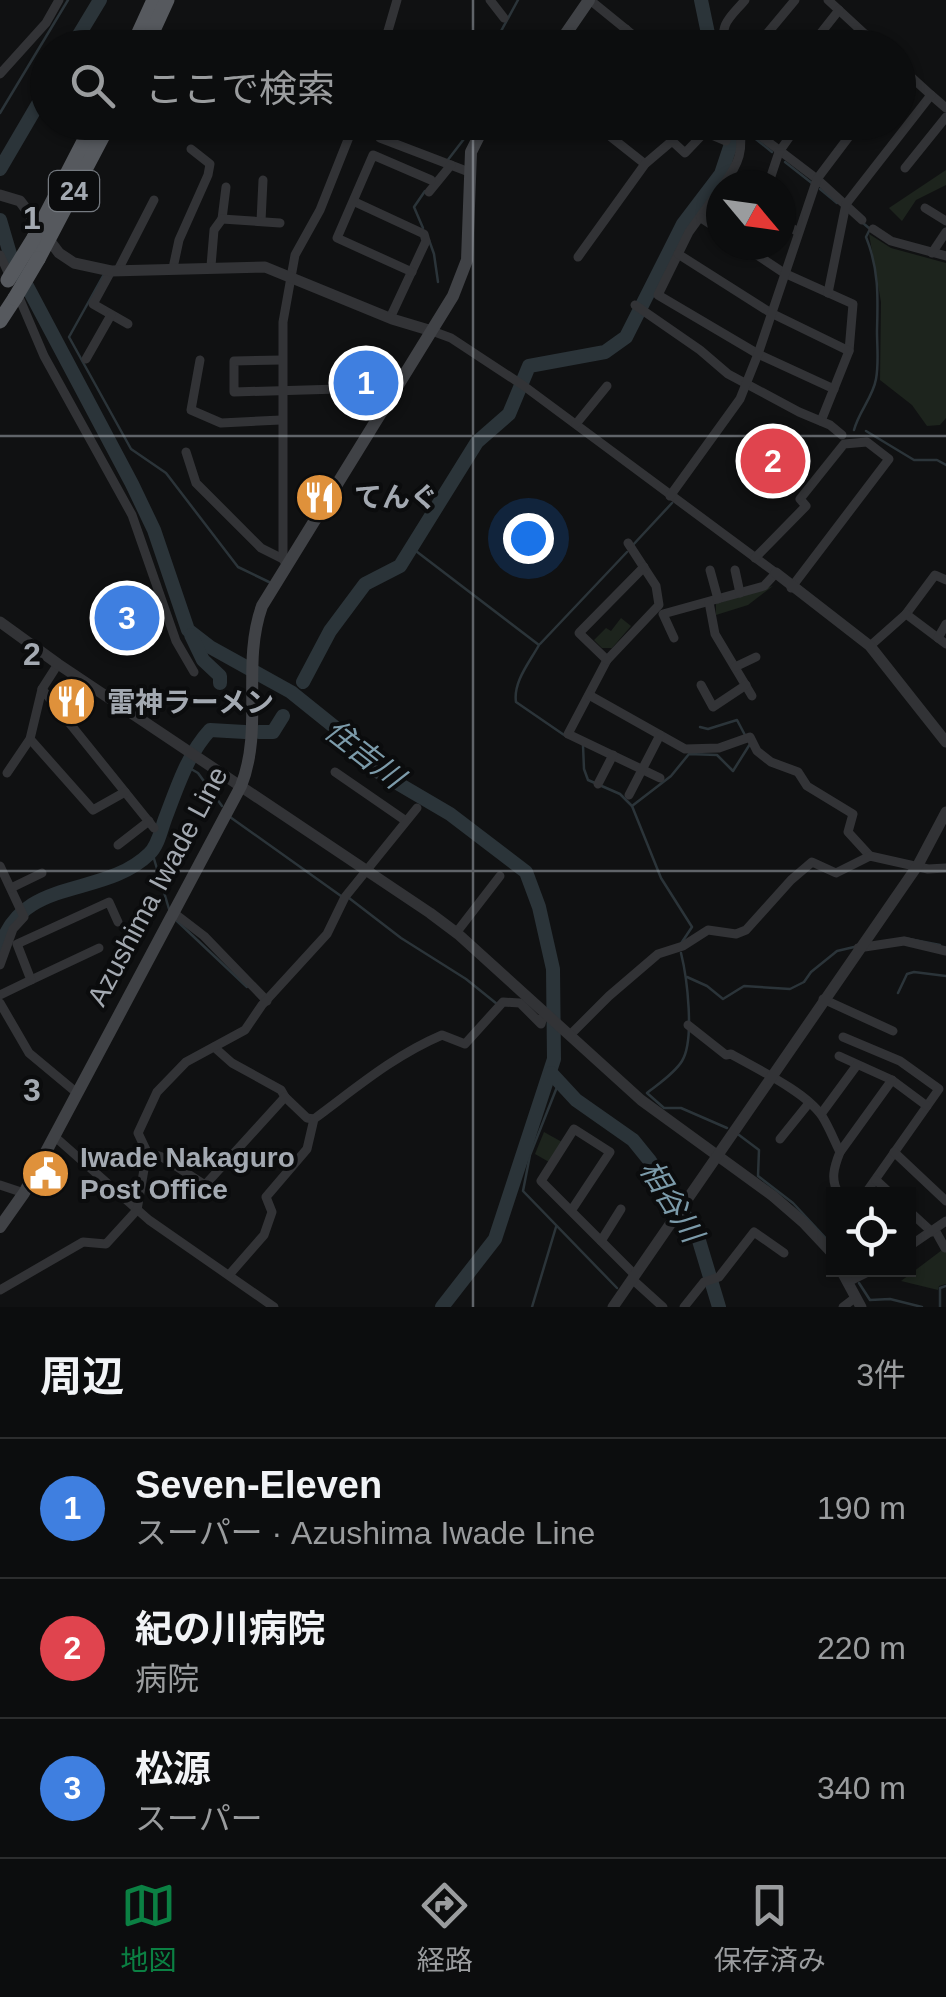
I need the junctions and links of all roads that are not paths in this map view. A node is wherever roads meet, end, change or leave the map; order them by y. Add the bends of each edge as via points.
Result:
1 (59, 0) edge
2 (154, 0) edge
3 (168, 0) edge
4 (398, 0) edge
5 (490, 0) edge
6 (590, 0) edge
7 (745, 0) edge
8 (795, 0) edge
9 (828, 0) edge
10 (839, 10) junction
11 (504, 18) dead end
12 (626, 29) edge
13 (40, 30) edge
14 (140, 30) edge
15 (154, 30) edge
16 (389, 30) edge
17 (569, 30) edge
18 (723, 30) edge
19 (770, 30) edge
20 (823, 30) edge
21 (862, 30) edge
22 (30, 41) edge
23 (0, 74) edge
24 (916, 83) edge
25 (930, 95) junction
26 (946, 108) edge
27 (916, 113) edge
28 (946, 117) edge
29 (85, 140) edge
30 (99, 140) edge
31 (348, 140) edge
32 (385, 140) edge
33 (472, 140) edge
34 (614, 140) edge
35 (697, 140) edge
36 (742, 140) edge
37 (764, 140) edge
38 (787, 140) edge
39 (847, 140) edge
40 (895, 140) edge
41 (192, 149) dead end
42 (779, 152) junction
43 (447, 164) junction
44 (644, 164) junction
45 (905, 168) dead end
46 (735, 170) edge
47 (773, 170) edge
48 (468, 172) junction
49 (263, 180) dead end
50 (431, 180) dead end
51 (817, 180) junction
52 (226, 186) dead end
53 (429, 192) dead end
54 (5, 196) edge
55 (154, 200) dead end
56 (354, 202) junction
57 (846, 204) junction
58 (924, 208) dead end
59 (706, 210) edge
60 (701, 218) junction
61 (222, 219) junction
62 (862, 220) dead end
63 (706, 221) edge
64 (946, 221) edge
65 (261, 222) junction
66 (280, 222) dead end
67 (873, 229) dead end
68 (798, 232) joint
69 (946, 232) edge
70 (40, 235) junction
71 (932, 253) junction
72 (678, 254) junction
73 (0, 255) edge
74 (946, 256) edge
75 (578, 257) dead end
76 (765, 260) edge
77 (211, 266) junction
78 (173, 268) junction
79 (115, 270) junction
80 (412, 272) junction
81 (784, 272) junction
82 (291, 276) junction
83 (8, 290) edge
84 (828, 292) junction
85 (635, 305) dead end
86 (770, 314) junction
87 (112, 315) junction
88 (390, 318) junction
89 (0, 321) edge
90 (128, 324) dead end
91 (432, 331) junction
92 (848, 351) junction
93 (758, 354) junction
94 (86, 359) dead end
95 (200, 360) dead end
96 (282, 360) junction
97 (747, 383) junction
98 (607, 386) dead end
99 (282, 389) junction
100 (339, 389) dead end
101 (834, 389) junction
102 (281, 420) junction
103 (821, 421) junction
104 (576, 424) junction
105 (842, 436) dead end
106 (186, 452) dead end
107 (670, 496) junction
108 (628, 544) dead end
109 (755, 558) junction
110 (284, 562) junction
111 (644, 567) junction
112 (710, 570) dead end
113 (735, 570) dead end
114 (776, 573) junction
115 (946, 580) edge
116 (791, 588) junction
117 (740, 593) junction
118 (714, 601) junction
119 (906, 614) junction
120 (0, 622) edge
121 (946, 624) edge
122 (674, 638) dead end
123 (942, 641) edge
124 (870, 646) junction
125 (756, 657) dead end
126 (607, 660) junction
127 (58, 664) junction
128 (735, 667) junction
129 (194, 672) dead end
130 (701, 685) dead end
131 (746, 685) junction
132 (42, 689) junction
133 (588, 695) junction
134 (752, 696) dead end
135 (660, 735) junction
136 (30, 739) junction
137 (946, 742) edge
138 (613, 755) junction
139 (642, 770) junction
140 (334, 772) dead end
141 (7, 773) dead end
142 (660, 778) dead end
143 (598, 784) dead end
144 (241, 786) junction
145 (126, 792) junction
146 (629, 795) dead end
147 (417, 808) dead end
148 (946, 812) edge
149 (406, 822) junction
150 (118, 845) dead end
151 (870, 856) junction
152 (918, 865) junction
153 (0, 866) edge
154 (945, 869) edge
155 (367, 870) junction
156 (42, 873) dead end
157 (500, 876) dead end
158 (11, 888) junction
159 (174, 913) junction
160 (118, 922) dead end
161 (456, 932) junction
162 (99, 948) dead end
163 (858, 948) junction
164 (946, 951) edge
165 (0, 965) edge
166 (31, 980) junction
167 (0, 995) edge
168 (267, 1000) junction
169 (824, 1000) junction
170 (0, 1003) edge
171 (546, 1014) junction
172 (688, 1025) dead end
173 (893, 1031) dead end
174 (570, 1035) junction
175 (842, 1037) dead end
176 (214, 1048) junction
177 (839, 1056) dead end
178 (858, 1065) junction
179 (770, 1078) junction
180 (892, 1080) junction
181 (76, 1092) junction
182 (285, 1097) junction
183 (809, 1102) junction
184 (927, 1106) junction
185 (821, 1114) junction
186 (314, 1120) junction
187 (54, 1136) junction
188 (780, 1139) dead end
189 (147, 1152) junction
190 (840, 1152) junction
191 (894, 1152) junction
192 (716, 1156) junction
193 (876, 1180) junction
194 (0, 1185) edge
195 (835, 1187) edge
196 (870, 1187) edge
197 (884, 1187) edge
198 (24, 1193) junction
199 (946, 1201) edge
200 (621, 1209) dead end
201 (137, 1210) junction
202 (572, 1212) junction
203 (916, 1217) edge
204 (946, 1221) edge
205 (0, 1227) edge
206 (933, 1231) junction
207 (601, 1241) junction
208 (916, 1242) edge
209 (826, 1247) edge
210 (945, 1248) edge
211 (784, 1253) dead end
212 (229, 1274) junction
213 (634, 1277) junction
214 (845, 1277) edge
215 (858, 1277) edge
216 (848, 1282) junction
217 (0, 1290) edge
218 (858, 1302) edge
219 (274, 1307) edge
220 (612, 1307) edge
221 (663, 1307) edge
222 (684, 1307) edge
223 (843, 1307) edge

1 - 13 street
2 - 14 highway
3 - 15 highway
4 - 16 street
5 - 11 street
6 - 12 street
6 - 17 main road
7 - 18 street
8 - 19 street
9 - 10 street
10 - 20 street
10 - 21 street
22 - 23 street
24 - 25 street
25 - 26 street
25 - 27 street
28 - 45 street
29 - 70 highway, 24
30 - 70 highway, 24
31 - 82 street
32 - 43 street
33 - 48 main road, Azushima Iwade Line
34 - 44 street
35 - 44 street via 685,153 672,141
36 - 46 street
37 - 42 street
38 - 42 street
39 - 51 street
40 - 57 street
41 - 78 street via 210,164
42 - 47 street
42 - 51 street
43 - 48 street
43 - 53 street
44 - 75 street
48 - 91 main road, Azushima Iwade Line via 468,260
49 - 65 street
50 - 56 street via 373,154
51 - 57 street
51 - 68 street
52 - 61 street
54 - 70 street via 20,201
55 - 79 street
56 - 80 street via 424,234
56 - 80 street via 337,238
57 - 62 street
57 - 84 street
58 - 64 street
59 - 60 street
60 - 63 street
60 - 72 street
61 - 65 street
61 - 77 street via 214,230
65 - 66 street
67 - 71 street
68 - 81 street
69 - 71 street
70 - 79 street via 74,263
70 - 83 highway, 24, bridge
70 - 83 highway, 24, bridge via 38,259
71 - 74 street
72 - 86 street
72 - 93 street via 658,294
73 - 129 street via 44,356 132,515 176,641
76 - 81 street
77 - 78 street
77 - 82 street via 264,267
78 - 79 street
79 - 87 street via 93,304
80 - 88 street
81 - 84 street
81 - 86 street
82 - 88 street
82 - 96 street
83 - 89 highway, 24
84 - 92 street via 853,304
85 - 97 street
86 - 92 street
86 - 93 street
87 - 90 street
87 - 94 street
88 - 91 street
91 - 104 street
91 - 110 main road, Azushima Iwade Line
92 - 101 street
93 - 97 street
93 - 101 street
95 - 102 street via 191,410 221,423
96 - 99 street
96 - 99 street via 234,361 234,392
97 - 103 street
97 - 107 street
98 - 104 street
99 - 100 street
99 - 102 street
101 - 103 street
102 - 110 street
103 - 105 street
104 - 107 street
106 - 110 street via 196,484
107 - 109 street
108 - 111 street
109 - 114 street
109 - 116 street via 806,506 800,500 844,444 868,442 889,459
110 - 144 main road, Azushima Iwade Line via 254,627 251,756
111 - 126 street via 659,604
111 - 126 street via 580,633
112 - 118 street
113 - 117 street
114 - 116 street
114 - 117 street via 764,586
115 - 119 street via 935,576
116 - 124 street
117 - 118 street
118 - 122 street via 662,614
118 - 128 street via 715,634
119 - 123 street
119 - 124 street
120 - 127 street
121 - 123 street
124 - 137 street
125 - 128 street
126 - 133 street
127 - 132 street
127 - 144 street
128 - 131 street
130 - 131 street via 712,707
131 - 134 street
132 - 136 street
132 - 145 street
133 - 135 street
133 - 138 street via 568,734
135 - 139 street
135 - 151 street via 685,748 719,748 750,738 770,762 798,772 807,786 853,814 848,832
136 - 141 street
136 - 145 street via 93,810
138 - 139 street
138 - 143 street
139 - 142 street
139 - 146 street
140 - 149 street
144 - 155 street
144 - 159 main road, Azushima Iwade Line
145 - 150 street via 152,825
147 - 149 street
148 - 152 street
149 - 155 street
151 - 152 street
151 - 174 street via 836,873 812,862 746,930 708,930 649,961
152 - 154 street
152 - 163 street
153 - 158 street
155 - 161 street
155 - 168 street via 327,934
156 - 158 street
157 - 161 street
158 - 165 street via 24,916
159 - 168 street
159 - 181 main road, Azushima Iwade Line
160 - 166 street via 108,902 16,944
161 - 171 street
162 - 166 street
163 - 164 street via 912,941
163 - 169 street
166 - 167 street
168 - 176 street via 246,1030
169 - 173 street
169 - 179 street
170 - 181 street via 28,1053
171 - 174 street
171 - 186 street via 541,1024 520,1003 504,1002 465,1044 442,1035 425,1043
172 - 179 street via 726,1056
174 - 192 street
175 - 184 street via 900,1061 939,1089
176 - 182 street
176 - 189 street via 186,1062 157,1092 138,1132
177 - 178 street
178 - 180 street
178 - 185 street
179 - 183 street
179 - 192 street
180 - 184 street
180 - 190 street
181 - 187 main road, Azushima Iwade Line
182 - 186 street
182 - 189 street via 205,1185
183 - 185 street
183 - 188 street
184 - 191 street
185 - 190 street
186 - 212 street via 307,1149 266,1197 272,1212 264,1235
187 - 198 main road, Azushima Iwade Line
187 - 201 street
189 - 201 street
190 - 195 street
191 - 193 street
191 - 199 street
192 - 209 street via 773,1196
192 - 213 street
193 - 196 street
193 - 197 street
194 - 198 street
198 - 205 main road, Azushima Iwade Line
200 - 207 street
201 - 212 street
201 - 217 street via 106,1244 83,1242
202 - 202 street via 541,1181 574,1129 610,1152
202 - 207 street
203 - 206 street
204 - 206 street
206 - 208 street
206 - 210 street
207 - 213 street
211 - 222 street via 754,1232 719,1277 704,1282
212 - 219 street
213 - 220 street
213 - 221 street
214 - 216 street
215 - 216 street
216 - 218 street
218 - 223 street

